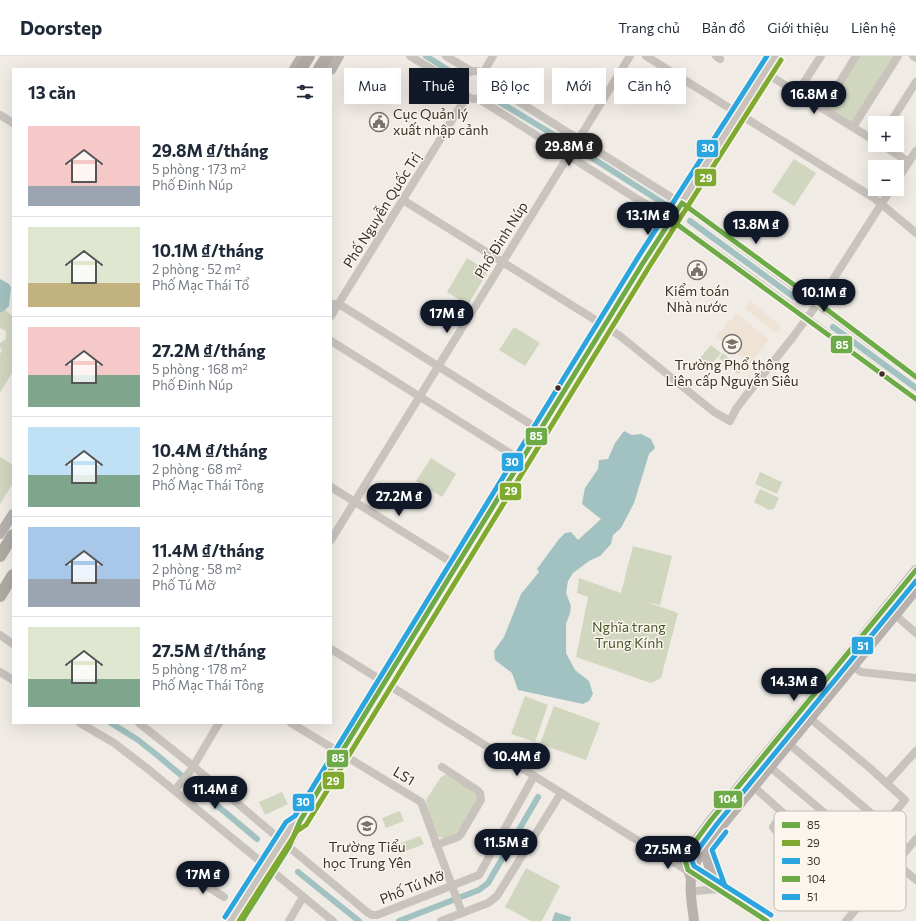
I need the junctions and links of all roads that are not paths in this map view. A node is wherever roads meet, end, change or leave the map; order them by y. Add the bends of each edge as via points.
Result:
1 (302, 56) edge
2 (309, 56) edge
3 (327, 56) edge
4 (339, 56) edge
5 (410, 56) edge
6 (446, 56) edge
7 (493, 56) edge
8 (630, 56) edge
9 (646, 56) edge
10 (775, 56) edge
11 (820, 56) edge
12 (856, 56) edge
13 (898, 56) edge
14 (913, 56) edge
15 (916, 58) edge
16 (295, 68) edge
17 (302, 68) edge
18 (320, 68) edge
19 (332, 68) edge
20 (430, 68) edge
21 (486, 68) edge
22 (471, 71) joint
23 (477, 71) edge
24 (764, 72) junction
25 (916, 82) edge
26 (797, 93) junction
27 (462, 104) edge
28 (487, 104) edge
29 (523, 104) edge
30 (823, 109) junction
31 (737, 114) junction
32 (0, 115) edge
33 (894, 116) edge
34 (12, 122) edge
35 (853, 128) junction
36 (868, 137) edge
37 (579, 139) junction
38 (916, 151) edge
39 (893, 152) edge
40 (569, 155) junction
41 (909, 162) junction
42 (904, 170) edge
43 (887, 196) edge
44 (403, 200) junction
45 (682, 203) junction
46 (882, 204) junction
47 (671, 220) junction
48 (916, 233) edge
49 (503, 262) junction
50 (818, 303) junction
51 (335, 304) edge
52 (807, 319) junction
53 (605, 326) junction
54 (332, 342) edge
55 (438, 367) junction
56 (916, 377) edge
57 (420, 397) junction
58 (916, 400) edge
59 (540, 430) junction
60 (521, 460) junction
61 (332, 488) edge
62 (355, 502) junction
63 (12, 516) edge
64 (12, 527) edge
65 (0, 534) edge
66 (12, 537) edge
67 (332, 538) edge
68 (0, 546) edge
69 (0, 556) edge
70 (456, 565) junction
71 (12, 567) edge
72 (916, 570) edge
73 (8, 581) edge
74 (916, 590) edge
75 (0, 596) edge
76 (0, 604) edge
77 (895, 615) junction
78 (916, 633) edge
79 (0, 635) edge
80 (12, 643) edge
81 (332, 650) edge
82 (854, 667) junction
83 (0, 672) edge
84 (916, 678) edge
85 (12, 679) edge
86 (385, 682) junction
87 (811, 719) junction
88 (82, 724) edge
89 (140, 724) edge
90 (218, 724) edge
91 (292, 724) edge
92 (789, 744) junction
93 (916, 751) edge
94 (341, 753) junction
95 (442, 767) dead end
96 (770, 767) junction
97 (192, 768) junction
98 (534, 776) junction
99 (887, 783) junction
100 (177, 787) junction
101 (754, 787) junction
102 (561, 793) junction
103 (780, 811) edge
104 (822, 811) edge
105 (869, 811) edge
106 (895, 811) edge
107 (300, 821) junction
108 (916, 839) edge
109 (282, 840) junction
110 (436, 845) junction
111 (289, 847) junction
112 (691, 847) junction
113 (704, 849) junction
114 (906, 851) edge
115 (659, 853) junction
116 (266, 866) junction
117 (906, 872) edge
118 (274, 873) junction
119 (690, 875) junction
120 (192, 876) dead end
121 (916, 880) edge
122 (453, 889) junction
123 (718, 889) junction
124 (691, 895) junction
125 (224, 897) dead end
126 (303, 897) junction
127 (460, 909) junction
128 (855, 911) edge
129 (231, 921) edge
130 (242, 921) edge
131 (289, 921) edge
132 (333, 921) edge
133 (441, 921) edge
134 (694, 921) edge
135 (765, 921) edge
136 (846, 921) edge

1 - 16 main road
2 - 17 highway
3 - 18 highway
4 - 19 main road
5 - 20 street
6 - 22 street
7 - 21 street
8 - 37 street, Phố Đinh Núp
9 - 31 street
10 - 24 street
11 - 26 street
12 - 30 street
13 - 35 street
14 - 15 street
22 - 23 street
24 - 26 street
24 - 31 street
25 - 33 street
26 - 30 street
27 - 44 street, Phố Nguyễn Quốc Trị
28 - 40 street
29 - 37 street
30 - 35 street
31 - 45 street
31 - 46 street
32 - 34 street
35 - 36 street
37 - 40 street, Phố Đinh Núp
37 - 45 street
38 - 41 street
39 - 41 street
40 - 47 street
40 - 49 street, Phố Đinh Núp
41 - 42 street
43 - 46 street
44 - 49 street
44 - 51 street, Phố Nguyễn Quốc Trị
45 - 47 street
45 - 50 street
46 - 48 street
46 - 50 street
47 - 52 street
47 - 53 street
49 - 53 street
49 - 55 street, Phố Đinh Núp
50 - 52 street
50 - 56 street
51 - 55 street
52 - 53 street via 730,421 714,412
52 - 58 street
53 - 59 street
54 - 57 street
55 - 57 street, Phố Đinh Núp
55 - 59 street
57 - 60 street
57 - 62 street, Phố Đinh Núp
59 - 60 street
60 - 70 street
61 - 62 street
62 - 67 street, Phố Đinh Núp
62 - 70 street
63 - 65 main road
64 - 68 highway
66 - 69 highway
70 - 86 street
71 - 73 highway
72 - 112 main road
73 - 75 highway
73 - 76 main road
74 - 77 main road
77 - 78 street
77 - 82 main road
79 - 80 street
81 - 86 street
82 - 84 street via 861,672
82 - 87 main road
83 - 85 street
86 - 94 street
86 - 98 street
87 - 92 main road
87 - 99 street
88 - 100 street
89 - 97 street
90 - 97 street
91 - 94 street, LS1
92 - 96 main road
92 - 105 street
93 - 99 street
94 - 107 street
94 - 110 street, LS1 via 421,802
95 - 110 street via 477,790 481,800 461,834
96 - 101 main road
96 - 104 street
97 - 100 street
97 - 109 street
98 - 102 street
98 - 122 street, Phố Tú Mỡ via 480,873
99 - 106 street via 905,800
100 - 116 street
101 - 103 street
101 - 113 main road
102 - 115 street
102 - 127 street via 497,896 488,903
107 - 109 street via 292,826
107 - 111 street
108 - 114 street
109 - 116 street
110 - 122 street, LS1
111 - 118 street
111 - 122 street, Phố Tú Mỡ via 372,915
112 - 115 street
112 - 119 main road via 685,860
113 - 119 main road
113 - 123 main road
115 - 119 street
116 - 118 street
116 - 129 street
117 - 121 street
118 - 126 street
118 - 130 street
119 - 123 street
119 - 124 main road
120 - 125 street
122 - 127 street, LS1
123 - 124 street via 696,891
123 - 135 street
124 - 134 main road
126 - 131 street
126 - 132 street
127 - 133 street
128 - 136 street

